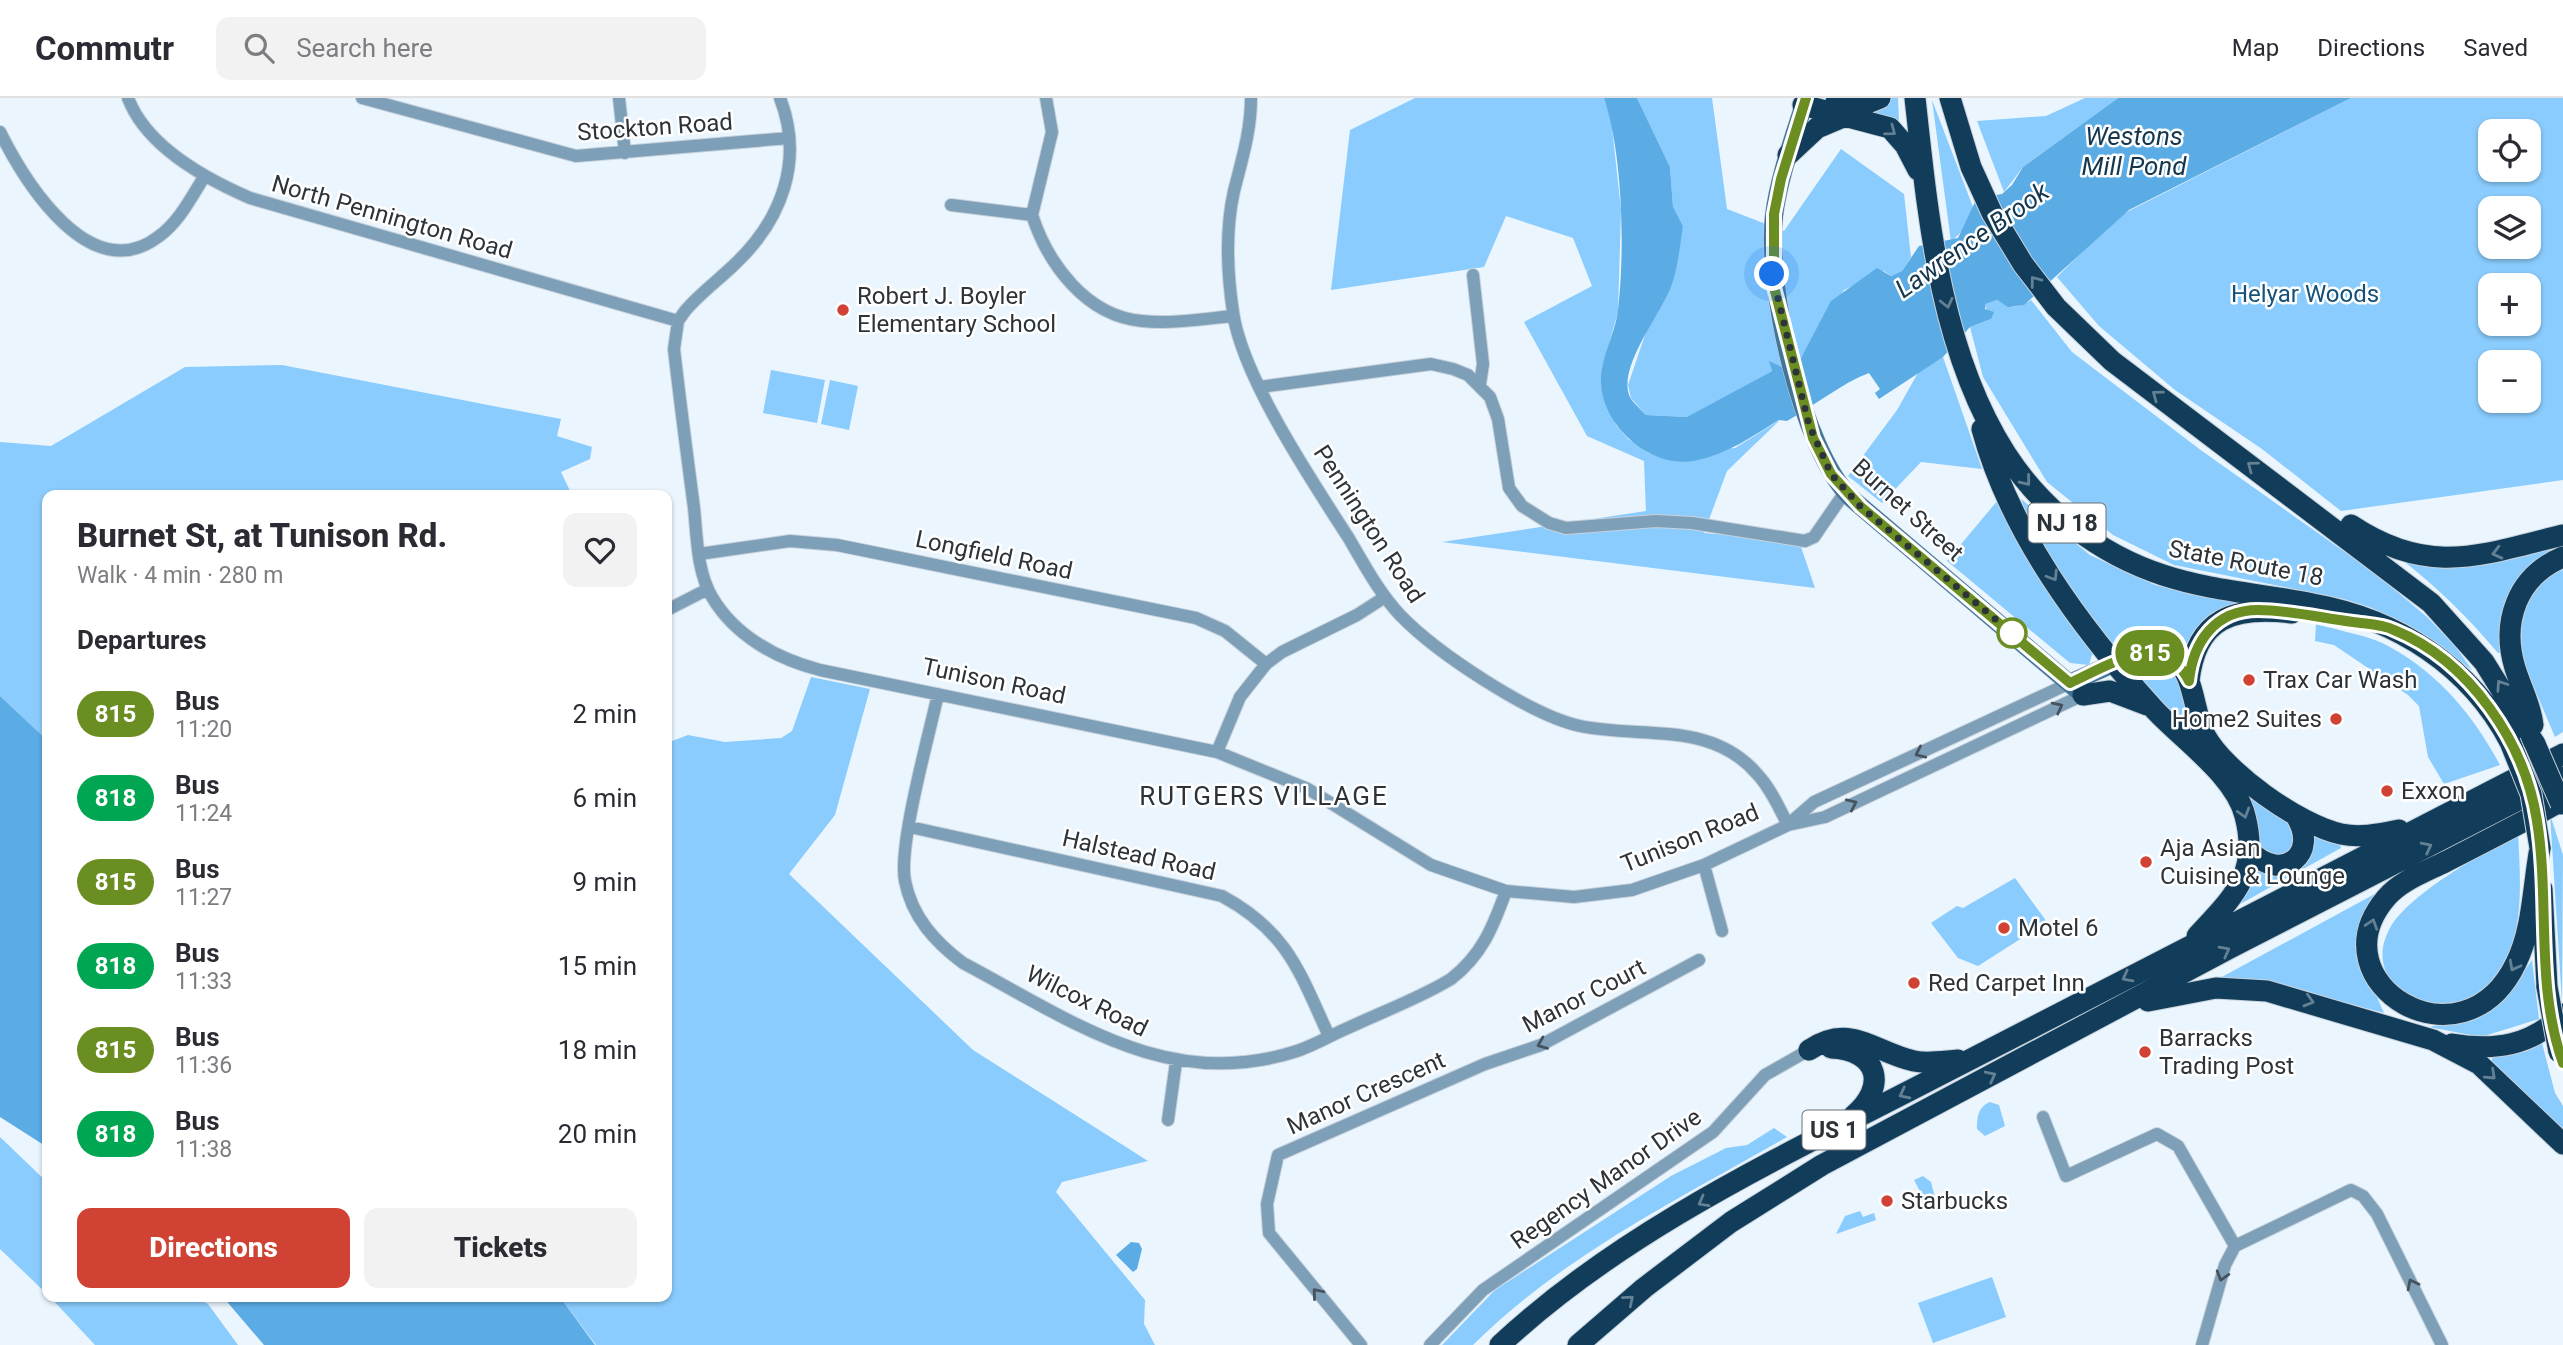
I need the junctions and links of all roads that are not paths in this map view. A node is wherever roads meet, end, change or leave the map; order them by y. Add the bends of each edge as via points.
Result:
1 (128, 98) edge
2 (362, 98) edge
3 (619, 98) edge
4 (780, 98) edge
5 (1046, 98) edge
6 (1251, 98) edge
7 (1881, 98) edge
8 (1915, 98) edge
9 (1950, 98) edge
10 (1810, 100) edge
11 (1843, 106) edge
12 (0, 132) edge
13 (789, 138) junction
14 (625, 153) junction
15 (1788, 155) junction
16 (204, 177) junction
17 (1926, 185) junction
18 (951, 205) dead end
19 (1032, 215) junction
20 (1473, 275) dead end
21 (1233, 316) junction
22 (678, 321) junction
23 (1969, 379) junction
24 (1480, 384) junction
25 (1260, 387) junction
26 (1845, 492) junction
27 (2292, 497) junction
28 (2563, 535) edge
29 (699, 554) junction
30 (2563, 557) edge
31 (708, 589) junction
32 (1385, 597) junction
33 (672, 607) edge
34 (2392, 628) junction
35 (2115, 663) junction
36 (1266, 664) junction
37 (2189, 681) junction
38 (2077, 689) junction
39 (938, 694) junction
40 (2151, 706) junction
41 (1954, 738) junction
42 (2563, 743) edge
43 (2535, 744) junction
44 (1217, 752) junction
45 (1961, 753) junction
46 (2563, 754) edge
47 (2563, 777) edge
48 (2510, 780) junction
49 (2563, 806) edge
50 (2296, 816) junction
51 (1788, 825) junction
52 (2425, 825) junction
53 (910, 827) junction
54 (2540, 848) junction
55 (2250, 851) junction
56 (1704, 864) junction
57 (1506, 891) junction
58 (1722, 931) dead end
59 (2188, 946) junction
60 (1699, 960) dead end
61 (2122, 1007) junction
62 (2563, 1014) edge
63 (1329, 1036) junction
64 (2433, 1040) junction
65 (1809, 1050) junction
66 (2561, 1057) edge
67 (1971, 1059) junction
68 (1176, 1062) junction
69 (1485, 1064) joint
70 (2043, 1117) dead end
71 (1168, 1120) dead end
72 (1839, 1127) junction
73 (2563, 1144) edge
74 (2235, 1246) junction
75 (1361, 1345) edge
76 (1430, 1345) edge
77 (1500, 1345) edge
78 (1578, 1345) edge
79 (2202, 1345) edge
80 (2442, 1345) edge

1 - 16 street, North Pennington Road via 155,136
2 - 14 street, Stockton Road via 561,154
3 - 14 street
4 - 13 street
5 - 19 street via 1052,132
6 - 21 street, Pennington Road via 1248,144 1234,192 1227,244
7 - 11 highway via 1866,105
8 - 17 highway, State Route 18 / NJ 18
27 -> 9 highway, State Route 18 via 2120,367 2080,332 2038,285 2011,245 1971,167
10 - 11 highway
10 - 15 street, Burnet Street
11 - 15 highway
11 -> 17 highway via 1894,131
12 - 16 street via 37,193 59,219 85,240 103,247 140,246 156,239 183,210
13 - 14 street, Stockton Road
13 - 22 street via 788,179 775,214 752,246
15 - 26 street, Burnet Street via 1774,214 1774,287 1805,414 1822,457
16 - 22 street, North Pennington Road via 250,198
17 -> 23 highway, State Route 18 / NJ 18 via 1945,297
18 - 19 street
19 - 21 street via 1061,273 1104,311 1162,322
20 - 24 street via 1483,364
21 - 25 street, Pennington Road
22 - 29 street, Tunison Road via 674,349
23 -> 34 highway, State Route 18 / NJ 18 via 1997,439 2022,477 2055,513 2102,547 2163,575 2329,607
23 -> 35 highway via 1989,454 2018,515 2063,593
24 - 25 street via 1461,372 1431,364
24 - 26 street via 1498,419 1509,488 1522,506 1549,523 1566,528 1692,523 1805,541 1814,537
25 - 32 street, Pennington Road
26 - 38 street, Burnet Street
28 -> 27 highway via 2486,556 2434,557 2380,542 2334,513
43 -> 27 highway, State Route 18 via 2497,679 2446,617
29 - 31 street, Tunison Road
29 - 36 street, Longfield Road via 790,541 837,545 1196,618 1225,631
30 - 43 highway via 2546,565 2526,584 2511,624 2512,657 2532,713
31 - 33 street
31 - 39 street, Tunison Road via 746,636 789,661
32 - 36 street
32 - 51 street, Pennington Road via 1442,650 1552,716 1578,726 1682,734 1721,745 1759,775
34 - 37 highway via 2278,611 2240,612 2223,618 2204,635 2193,656
34 - 54 highway, State Route 18 / NJ 18, bridge via 2458,673 2488,707 2510,741 2531,794
35 - 37 highway via 2163,654 2179,664
35 - 38 street, Tunison Road
35 - 40 highway
36 - 44 street via 1240,696
37 - 50 highway via 2201,725 2218,754
38 - 40 highway via 2110,691
38 - 41 street, Tunison Road
45 -> 38 street, Tunison Road
39 - 44 street, Tunison Road
39 - 53 street, Wilcox Road
40 -> 55 highway via 2234,791 2246,818
41 - 45 street
41 -> 51 street, Tunison Road via 1814,802
42 - 48 highway
43 - 49 highway, State Route 18, bridge
44 - 57 street, Tunison Road via 1308,789 1432,865
51 -> 45 street, Tunison Road via 1825,817
46 - 48 highway, US 1
61 -> 47 highway, US 1
48 - 52 highway, US 1
54 -> 49 highway via 2524,943 2512,970 2493,995 2470,1009 2444,1016 2409,1009 2387,993 2374,972 2368,940 2373,918 2390,893
50 - 52 highway via 2352,836
50 - 55 highway via 2304,842 2295,859 2271,866
51 - 56 street, Tunison Road
52 - 59 highway, US 1
53 - 63 street, Halstead Road via 1222,895 1281,941
53 - 68 street, Wilcox Road via 904,879 924,926 941,946 963,963 1113,1042
54 - 66 highway, State Route 18 / NJ 18, bridge via 2547,986
55 - 59 highway via 2237,892
56 - 57 street, Tunison Road via 1632,890 1601,895 1541,896
56 - 58 street
57 - 63 street, Wilcox Road via 1486,942 1466,967 1435,989
59 -> 67 highway, US 1
60 -> 69 street, Manor Court via 1541,1045
61 -> 64 highway via 2189,991 2252,989 2296,997
78 -> 61 highway, US 1 via 1654,1280 1776,1193
62 - 64 highway via 2534,1036 2510,1045 2482,1047
63 - 68 street, Wilcox Road via 1298,1051 1264,1059 1223,1064
64 -> 73 highway via 2479,1064
65 - 67 highway via 1830,1039 1848,1038 1916,1061
65 - 72 highway via 1854,1052 1874,1071 1871,1096
65 - 76 street, Regency Manor Drive via 1773,1069 1713,1132 1483,1290
67 -> 72 highway, US 1
68 - 71 street
75 -> 69 street, Manor Crescent via 1269,1233 1267,1204 1278,1154
70 - 74 street via 2066,1176 2157,1134 2178,1146
72 -> 77 highway, US 1 via 1604,1262
74 -> 79 street
80 -> 74 street via 2376,1214 2357,1192 2345,1191

